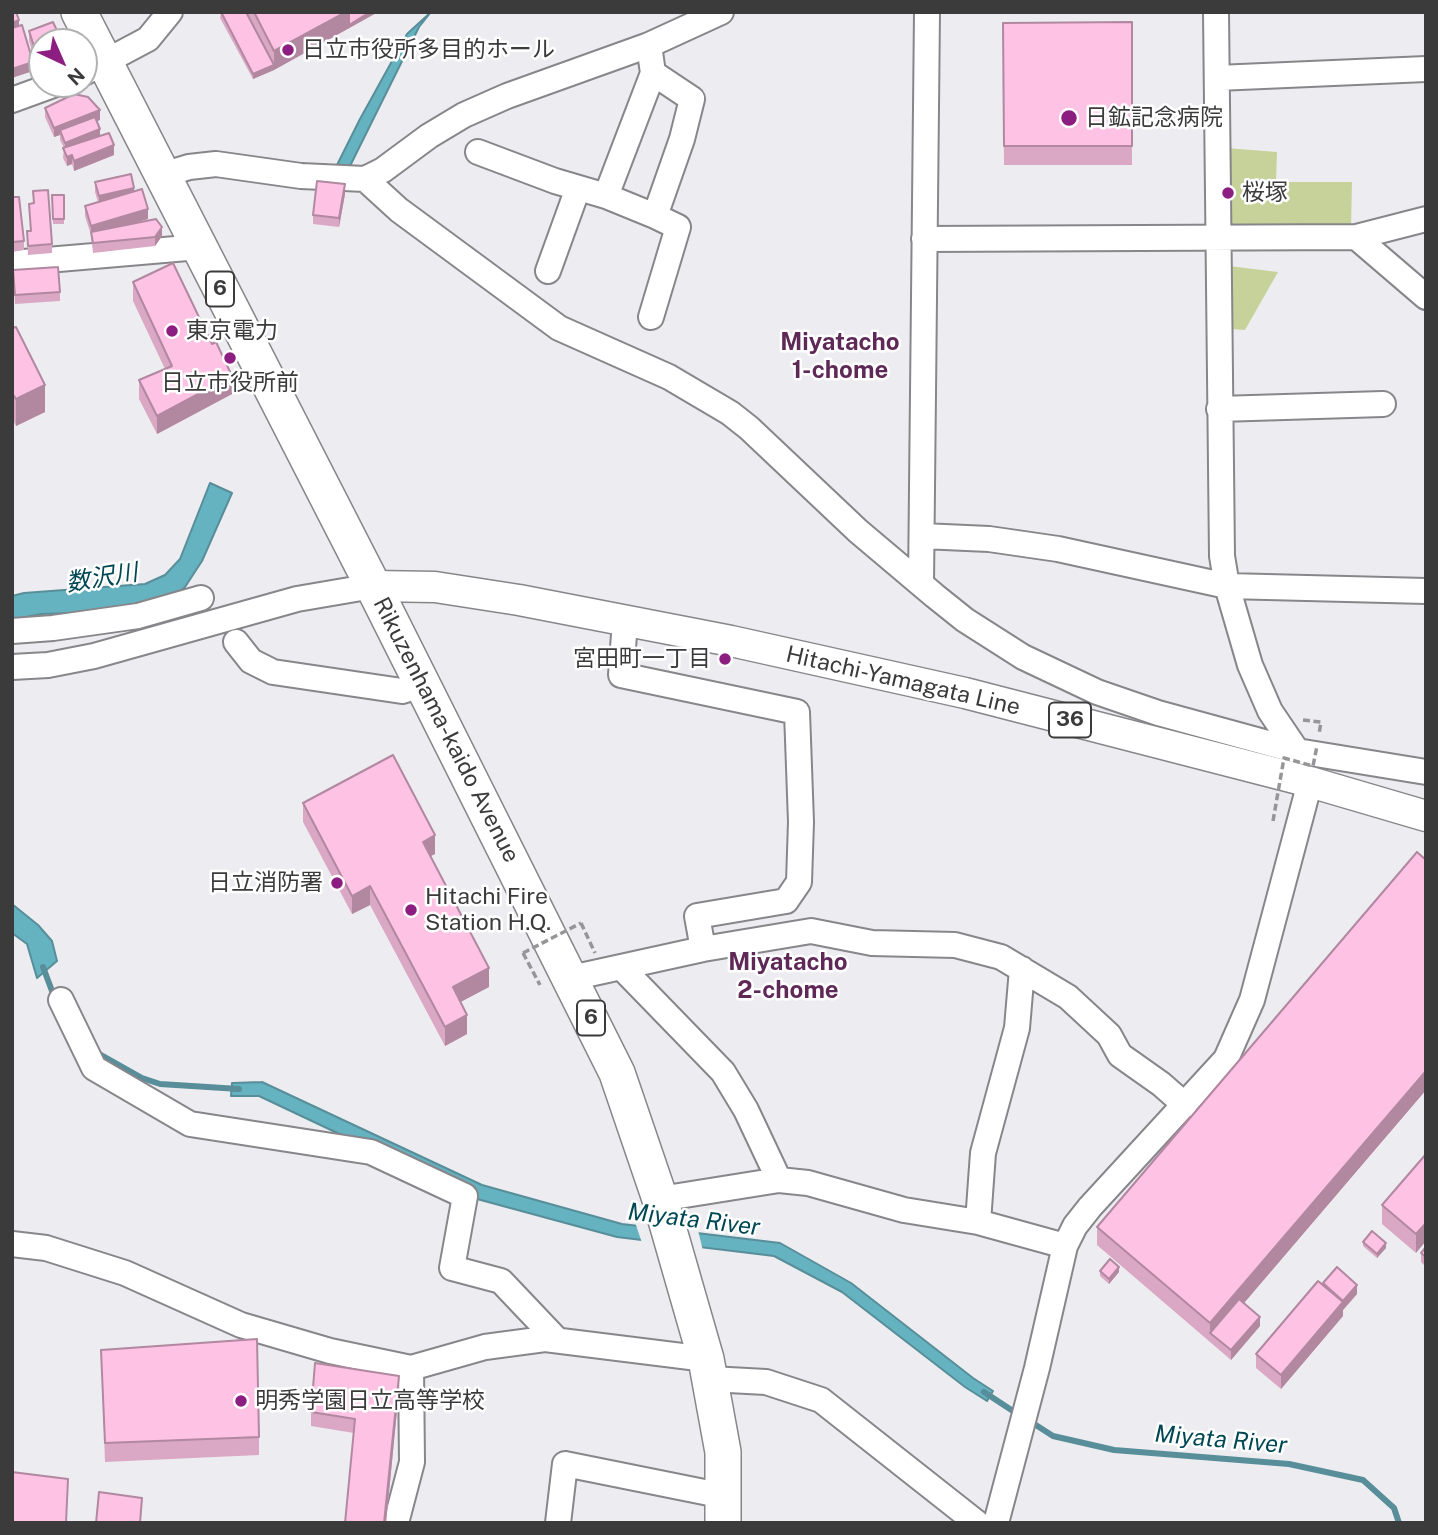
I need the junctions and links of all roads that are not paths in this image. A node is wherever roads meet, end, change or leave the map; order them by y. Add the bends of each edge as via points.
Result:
1 (170, 12) edge
2 (721, 12) edge
3 (926, 12) edge
4 (1216, 12) edge
5 (649, 45) junction
6 (98, 67) edge
7 (1426, 69) edge
8 (653, 73) junction
9 (98, 75) edge
10 (1217, 78) junction
11 (478, 152) dead end
12 (163, 175) junction
13 (365, 179) junction
14 (578, 188) junction
15 (606, 196) junction
16 (655, 216) junction
17 (1426, 219) edge
18 (1219, 236) junction
19 (1356, 237) junction
20 (924, 239) junction
21 (199, 247) junction
22 (12, 263) edge
23 (548, 271) dead end
24 (1426, 297) edge
25 (651, 317) dead end
26 (1383, 404) dead end
27 (1219, 409) junction
28 (922, 536) junction
29 (921, 583) junction
30 (373, 586) junction
31 (1227, 586) junction
32 (1426, 591) edge
33 (201, 598) dead end
34 (625, 621) junction
35 (12, 631) edge
36 (236, 642) dead end
37 (12, 667) edge
38 (422, 685) junction
39 (1299, 752) junction
40 (1426, 772) edge
41 (1310, 782) junction
42 (1426, 816) edge
43 (703, 949) junction
44 (621, 967) junction
45 (1022, 969) junction
46 (569, 972) junction
47 (61, 1000) dead end
48 (1185, 1105) junction
49 (779, 1180) junction
50 (662, 1205) junction
51 (978, 1222) junction
52 (12, 1244) edge
53 (1065, 1246) junction
54 (557, 1340) junction
55 (411, 1368) junction
56 (708, 1369) junction
57 (724, 1509) edge
58 (396, 1523) edge
59 (558, 1523) edge
60 (977, 1523) edge
61 (996, 1523) edge

1 - 6 street via 148,39
2 - 5 street
3 - 20 street
4 - 10 street
5 - 8 street
5 - 13 street via 464,115
7 - 10 street
8 - 15 street
8 - 16 street via 692,100
9 - 12 highway, Rikuzenhama-kaido Avenue / 6
10 - 18 street
11 - 14 street
12 - 13 street via 216,164
12 - 21 highway, Rikuzenhama-kaido Avenue / 6
13 - 29 street via 399,210 559,328 668,377 730,413
14 - 15 street
14 - 23 street
15 - 16 street
16 - 25 street via 678,228
17 - 19 street
18 - 19 street
18 - 20 street
18 - 27 street
19 - 24 street
20 - 28 street
21 - 22 street
21 - 30 highway, Rikuzenhama-kaido Avenue / 6
26 - 27 street
27 - 31 street via 1222,556
28 - 29 street
28 - 31 street via 1058,549
29 - 39 street via 995,640 1097,692
30 - 34 main road, Hitachi-Yamagata Line / 36 via 435,587
30 - 37 street via 297,599 94,656 48,666
30 - 38 highway, Rikuzenhama-kaido Avenue / 6
31 - 32 street
31 - 39 street via 1263,696
33 - 35 street via 138,616
34 - 41 main road, Hitachi-Yamagata Line / 36 via 965,693
34 - 43 street via 621,675 797,712 799,882 786,901 697,916
36 - 38 street via 251,661 273,673 402,691
38 - 46 highway, Rikuzenhama-kaido Avenue / 6
39 - 40 street
41 - 42 main road, Hitachi-Yamagata Line / 36
41 - 48 street via 1252,1000 1226,1059
43 - 44 street
43 - 45 street via 811,931 872,943 955,945 1001,957
44 - 46 street
44 - 49 street via 723,1072
45 - 48 street via 1068,997 1109,1035 1120,1055
45 - 51 street via 1017,1028 984,1153
46 - 50 highway, Rikuzenhama-kaido Avenue / 6 via 617,1073
47 - 54 street via 94,1068 190,1124 371,1152 466,1196 452,1268 501,1281
48 - 53 street via 1090,1207
49 - 50 street
49 - 51 street via 808,1183 904,1210
50 - 56 highway, Rikuzenhama-kaido Avenue / 6
51 - 53 street
52 - 55 street via 46,1248 125,1273 241,1325
53 - 61 street
54 - 55 street via 485,1347
54 - 56 street
55 - 58 street via 412,1462
56 - 57 highway, Rikuzenhama-kaido Avenue / 6 via 723,1452
56 - 60 street via 821,1400
57 - 59 street via 565,1464

